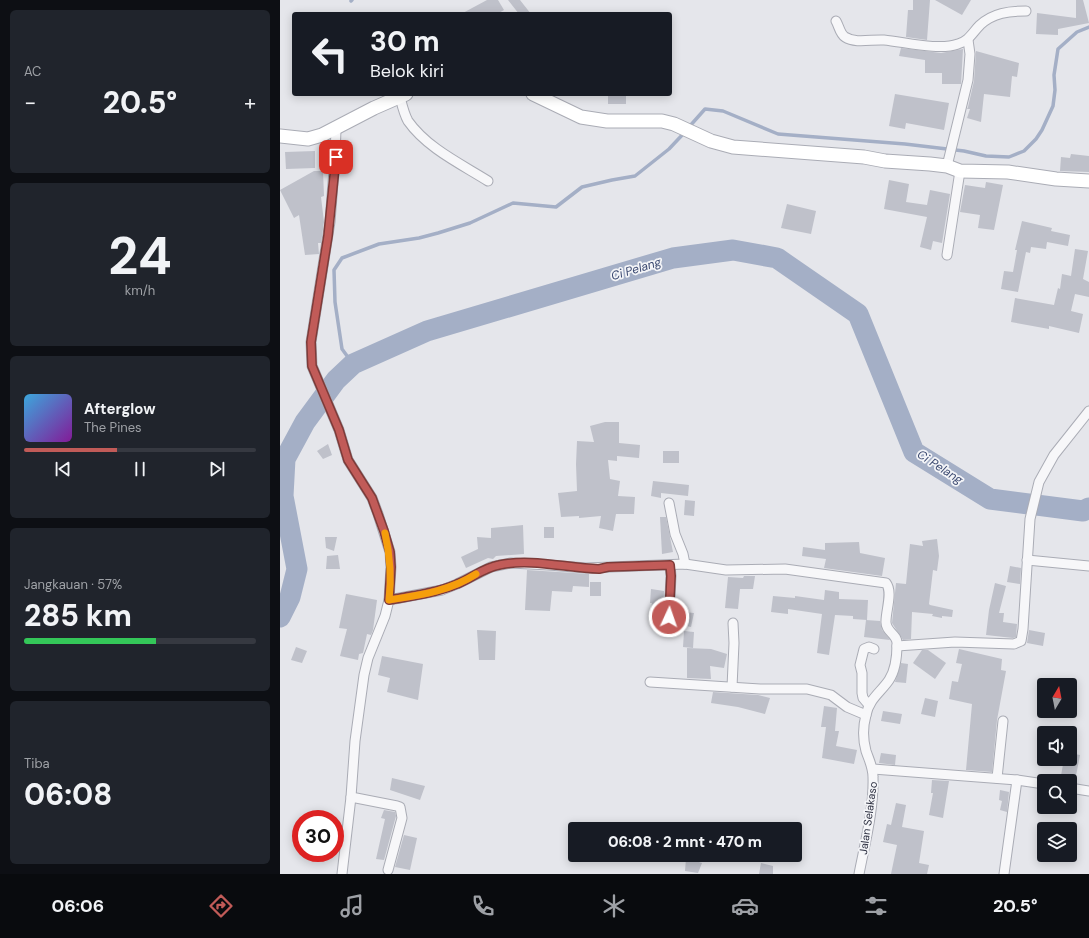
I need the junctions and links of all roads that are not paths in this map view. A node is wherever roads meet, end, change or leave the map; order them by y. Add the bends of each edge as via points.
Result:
1 (1026, 11) dead end
2 (836, 21) dead end
3 (968, 40) junction
4 (403, 96) edge
5 (537, 96) edge
6 (336, 129) junction
7 (280, 136) edge
8 (947, 166) junction
9 (960, 171) junction
10 (488, 181) dead end
11 (1089, 181) edge
12 (947, 255) dead end
13 (1089, 411) edge
14 (669, 503) dead end
15 (1027, 560) junction
16 (685, 564) junction
17 (670, 565) junction
18 (1089, 566) edge
19 (389, 600) junction
20 (669, 617) dead end
21 (732, 623) dead end
22 (897, 646) junction
23 (874, 648) dead end
24 (650, 682) dead end
25 (732, 687) junction
26 (868, 705) junction
27 (866, 715) junction
28 (1003, 721) dead end
29 (873, 769) junction
30 (997, 778) junction
31 (1017, 780) junction
32 (1037, 783) edge
33 (1077, 789) edge
34 (1089, 791) edge
35 (352, 797) junction
36 (388, 870) dead end
37 (342, 874) edge
38 (859, 874) edge
39 (1004, 874) edge

1 - 3 street via 1011,11 994,16 980,24
2 - 3 street via 842,34 852,39 933,46 956,45
3 - 8 street via 968,80
4 - 6 street via 374,108
4 - 10 street via 407,120 415,129 436,148
5 - 8 street via 581,117 613,121 662,121 686,128 711,141 733,146
6 - 7 street via 308,139
6 - 19 street via 330,222 311,342 312,366 339,430 348,460 372,498 384,531 390,552
8 - 9 street
9 - 11 street via 1008,172
9 - 12 street
13 - 15 street via 1044,470 1038,482 1030,519
14 - 16 street via 675,534
15 - 18 street
15 - 22 street via 1023,629 1021,641 1017,644 956,642
16 - 17 street
16 - 22 street via 726,570 797,570 886,583 889,590 885,624 897,640
17 - 19 street via 599,569 525,563 499,564 442,590
17 - 20 street
19 - 35 street via 364,675 355,741
21 - 25 street
22 - 26 street via 892,675
23 - 26 street via 864,649 860,665 862,693
24 - 25 street
25 - 27 street via 820,691
26 - 27 street, Jalan Selakaso
27 - 29 street, Jalan Selakaso via 864,740
28 - 30 street
29 - 30 street
29 - 38 street, Jalan Selakaso via 869,820
30 - 31 street
31 - 32 street
31 - 39 street
33 - 34 street
35 - 36 street via 400,807 402,818
35 - 37 street

